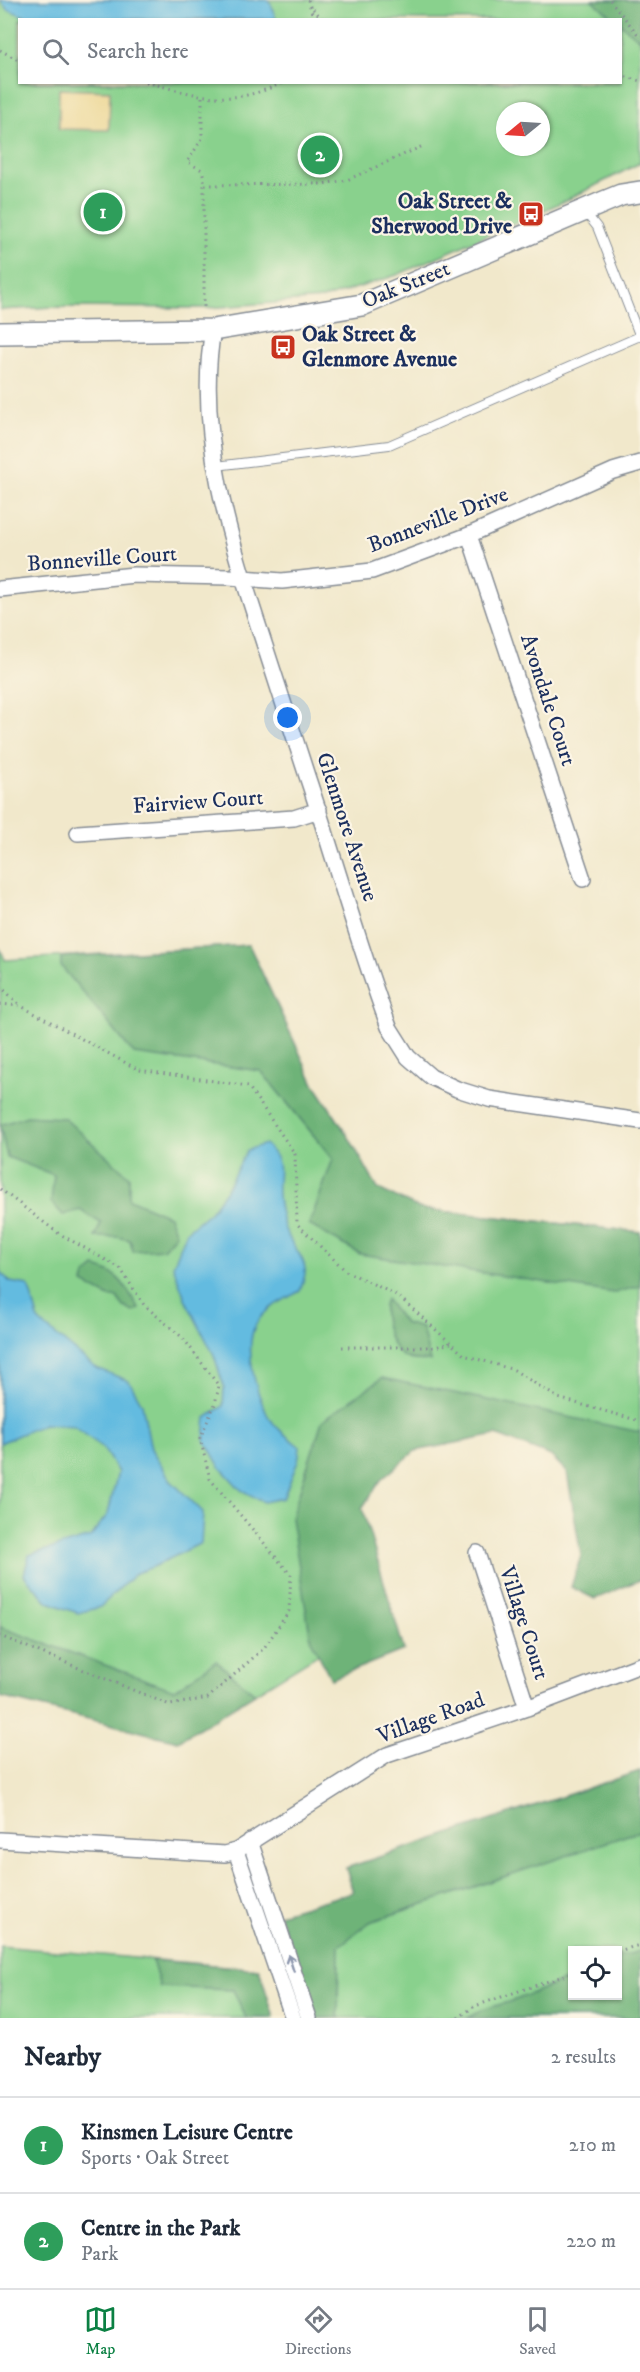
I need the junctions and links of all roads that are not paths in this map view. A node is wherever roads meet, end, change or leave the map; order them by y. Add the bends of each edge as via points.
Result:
1 (640, 176) edge
2 (630, 194) edge
3 (585, 211) junction
4 (213, 330) junction
5 (0, 333) edge
6 (640, 336) edge
7 (640, 462) edge
8 (216, 466) junction
9 (470, 535) junction
10 (243, 579) junction
11 (0, 589) edge
12 (319, 810) junction
13 (78, 832) dead end
14 (583, 879) dead end
15 (640, 1121) edge
16 (477, 1553) dead end
17 (640, 1665) edge
18 (527, 1708) junction
19 (0, 1840) edge
20 (250, 1841) junction
21 (236, 1851) junction
22 (293, 2018) edge
23 (309, 2018) edge

1 - 2 street, Oak Street
2 - 3 street, Oak Street
3 - 4 street, Oak Street via 362,305
3 - 6 lane via 597,227
4 - 5 street, Oak Street
4 - 8 street, Glenmore Avenue via 209,351 210,419
6 - 8 lane via 389,445
7 - 9 street, Bonneville Drive
8 - 10 street, Glenmore Avenue
9 - 10 street, Bonneville Drive via 372,571 282,581
9 - 14 street, Avondale Court
10 - 11 street, Bonneville Court via 134,575
10 - 12 street, Glenmore Avenue
12 - 13 street, Fairview Court via 294,818
12 - 15 street, Glenmore Avenue via 378,998 389,1027 408,1057 431,1077 489,1099
16 - 18 street, Village Court
17 - 18 street, Village Road
18 - 20 street, Village Road via 387,1755
19 - 21 street via 225,1854
20 - 21 street, Village Road
23 -> 20 street
21 - 22 street

